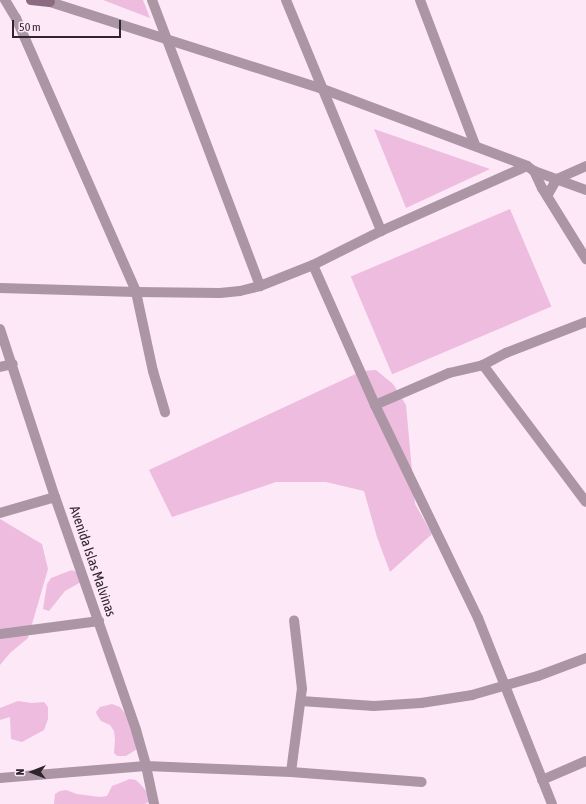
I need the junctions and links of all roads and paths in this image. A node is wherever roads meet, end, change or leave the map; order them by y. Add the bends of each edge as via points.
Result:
1 (5, 0) edge
2 (32, 0) edge
3 (152, 0) edge
4 (286, 0) edge
5 (420, 0) edge
6 (49, 1) edge
7 (167, 40) junction
8 (320, 88) junction
9 (475, 145) junction
10 (586, 166) edge
11 (530, 168) junction
12 (557, 179) junction
13 (586, 190) edge
14 (547, 196) junction
15 (380, 231) junction
16 (586, 259) edge
17 (313, 265) junction
18 (260, 286) junction
19 (0, 288) edge
20 (136, 292) junction
21 (586, 322) edge
22 (0, 329) edge
23 (13, 364) junction
24 (483, 365) junction
25 (0, 367) edge
26 (375, 405) junction
27 (165, 412) dead end
28 (55, 497) junction
29 (586, 502) edge
30 (0, 513) edge
31 (294, 620) dead end
32 (99, 621) junction
33 (0, 634) edge
34 (586, 658) edge
35 (506, 685) junction
36 (301, 701) junction
37 (586, 761) edge
38 (146, 766) junction
39 (291, 772) junction
40 (0, 778) edge
41 (542, 780) junction
42 (422, 782) dead end
43 (154, 804) edge
44 (552, 804) edge

1 - 20 street via 16,18
2 - 6 main road
3 - 7 street
4 - 8 street
5 - 9 street
6 - 7 street
7 - 8 street
7 - 18 street
8 - 9 street
8 - 15 street
9 - 11 street
10 - 12 street
11 - 12 street
11 - 14 street
11 - 15 street
12 - 13 street
12 - 14 street
14 - 16 street
15 - 17 street
17 - 18 street
17 - 26 street
18 - 20 street via 220,293
19 - 20 street
20 - 27 street via 153,371
21 - 24 street via 506,353
22 - 23 street, Avenida Islas Malvinas
23 - 25 street
23 - 28 street, Avenida Islas Malvinas
24 - 26 street via 449,373
24 - 29 street
26 - 35 street via 478,618
28 - 30 street
28 - 32 street, Avenida Islas Malvinas
31 - 36 street via 302,689
32 - 33 street
32 - 38 street, Avenida Islas Malvinas
34 - 35 street
35 - 36 street via 472,695 420,703 374,706
35 - 41 street
36 - 39 street
37 - 41 street
38 - 39 street
38 - 40 street
38 - 43 street, Avenida Islas Malvinas
39 - 42 street
41 - 44 street

